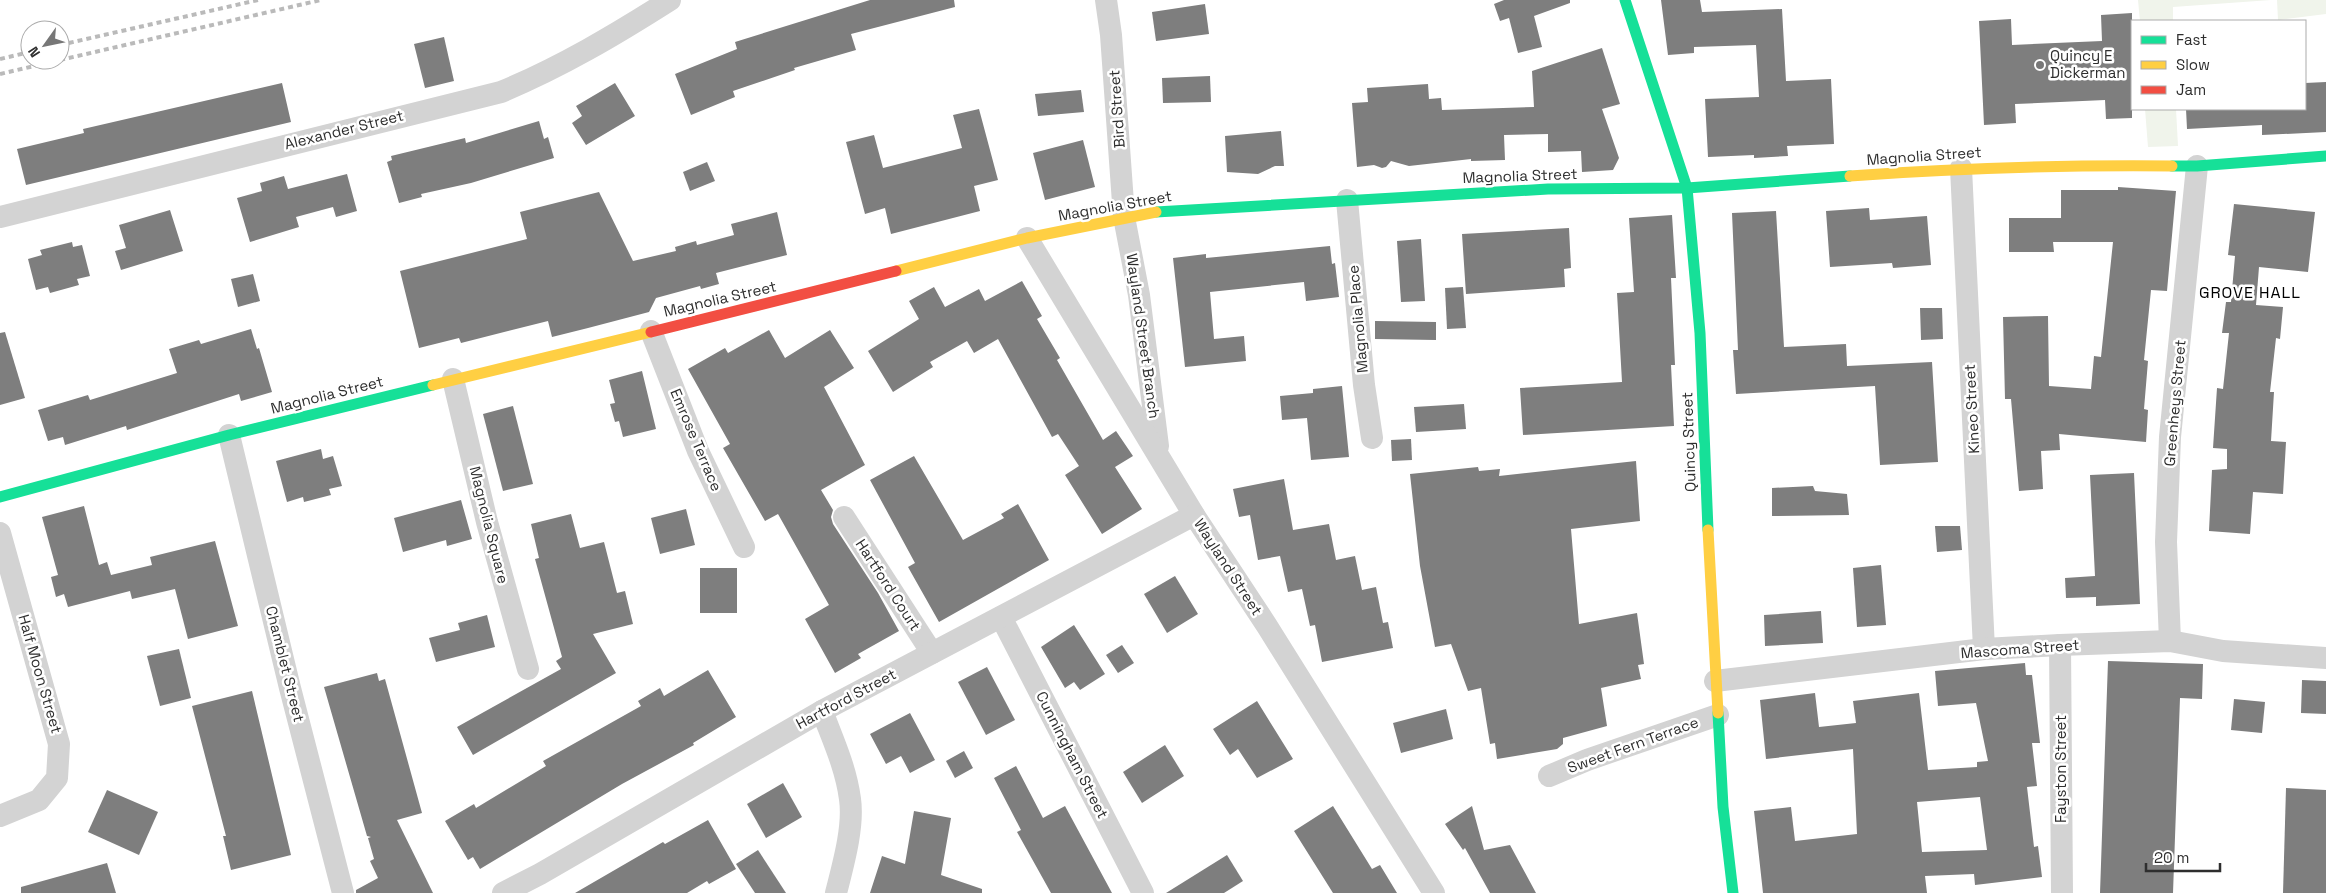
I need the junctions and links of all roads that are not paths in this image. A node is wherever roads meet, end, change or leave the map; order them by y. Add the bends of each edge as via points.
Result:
1 (670, 0) edge
2 (1106, 0) edge
3 (1625, 0) edge
4 (2326, 156) edge
5 (2197, 166) junction
6 (1960, 168) junction
7 (1687, 188) junction
8 (1347, 200) junction
9 (0, 217) edge
10 (1124, 217) junction
11 (1027, 238) junction
12 (651, 331) junction
13 (453, 379) junction
14 (229, 435) junction
15 (1372, 438) dead end
16 (1159, 455) junction
17 (0, 497) edge
18 (1194, 515) junction
19 (844, 517) dead end
20 (0, 533) edge
21 (744, 548) dead end
22 (1001, 617) junction
23 (2170, 641) junction
24 (2060, 645) junction
25 (1984, 649) junction
26 (932, 653) junction
27 (2326, 658) edge
28 (528, 669) dead end
29 (1715, 681) junction
30 (822, 711) junction
31 (1718, 715) junction
32 (1549, 776) dead end
33 (0, 816) edge
34 (343, 893) edge
35 (503, 893) edge
36 (836, 893) edge
37 (1143, 893) edge
38 (1434, 893) edge
39 (1733, 893) edge
40 (2062, 893) edge

1 - 9 street, Alexander Street via 605,41 548,72 501,92
2 - 10 street, Bird Street
3 - 7 street, Quincy Street
4 - 5 street, Magnolia Street
5 - 6 street, Magnolia Street
5 - 23 street, Greenheys Street via 2170,437 2166,542
6 - 7 street, Magnolia Street
6 - 25 street, Kineo Street
7 - 8 street, Magnolia Street via 1548,189
7 - 29 street, Quincy Street via 1700,333
8 - 10 street, Magnolia Street via 1160,211
8 - 15 street, Magnolia Place
10 - 11 street, Magnolia Street
10 - 16 street, Wayland Street Branch via 1139,295
11 - 12 street, Magnolia Street
11 - 16 street, Wayland Street
12 - 13 street, Magnolia Street
12 - 21 street, Emrose Terrace via 698,451
13 - 14 street, Magnolia Street
13 - 28 street, Magnolia Square
14 - 17 street, Magnolia Street
14 - 34 street, Chamblet Street
16 - 18 street, Wayland Street
18 - 22 street, Hartford Street
18 - 38 street, Wayland Street
19 - 26 street, Hartford Court
20 - 33 street, Half Moon Street via 59,744 57,778 39,800
22 - 26 street, Hartford Street
22 - 37 street, Cunningham Street
23 - 24 street, Mascoma Street
23 - 27 street, Mascoma Street via 2223,650
24 - 25 street, Mascoma Street
24 - 40 street, Fayston Street
25 - 29 street, Mascoma Street
26 - 30 street, Hartford Street
29 - 31 street, Quincy Street
30 - 35 street, Hartford Street
30 - 36 street via 841,761 850,800 847,848
31 - 32 street, Sweet Fern Terrace
31 - 39 street, Quincy Street via 1723,807

